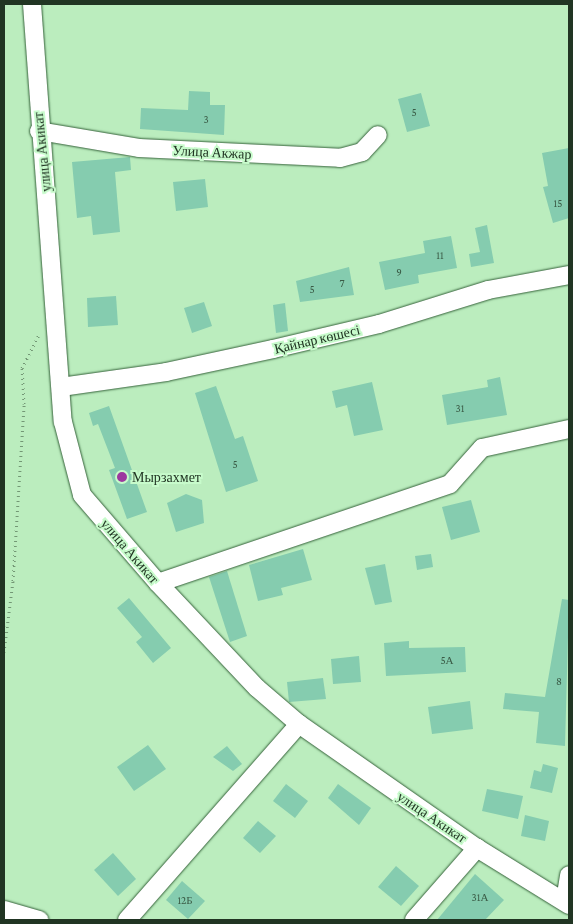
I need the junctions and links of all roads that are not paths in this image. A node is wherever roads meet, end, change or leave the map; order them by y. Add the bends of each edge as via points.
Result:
1 (32, 4) edge
2 (39, 131) junction
3 (378, 135) dead end
4 (569, 275) edge
5 (62, 387) junction
6 (569, 429) edge
7 (158, 584) junction
8 (299, 724) junction
9 (477, 848) junction
10 (569, 875) edge
11 (567, 903) edge
12 (4, 910) edge
13 (40, 920) edge
14 (127, 920) edge
15 (414, 920) edge

1 - 2 street, улица Акикат
2 - 3 street, Улица Акжар via 139,148 340,158 362,152
2 - 5 street, улица Акикат
4 - 5 street, Қайнар көшесі via 488,290 379,324 273,349 166,372
5 - 7 street, улица Акикат via 63,422 82,495
6 - 7 street via 482,448 450,484
7 - 8 street, улица Акикат via 257,688
8 - 9 street, улица Акикат
8 - 14 street
9 - 11 street, улица Акикат
9 - 15 street
10 - 11 street
12 - 13 street

